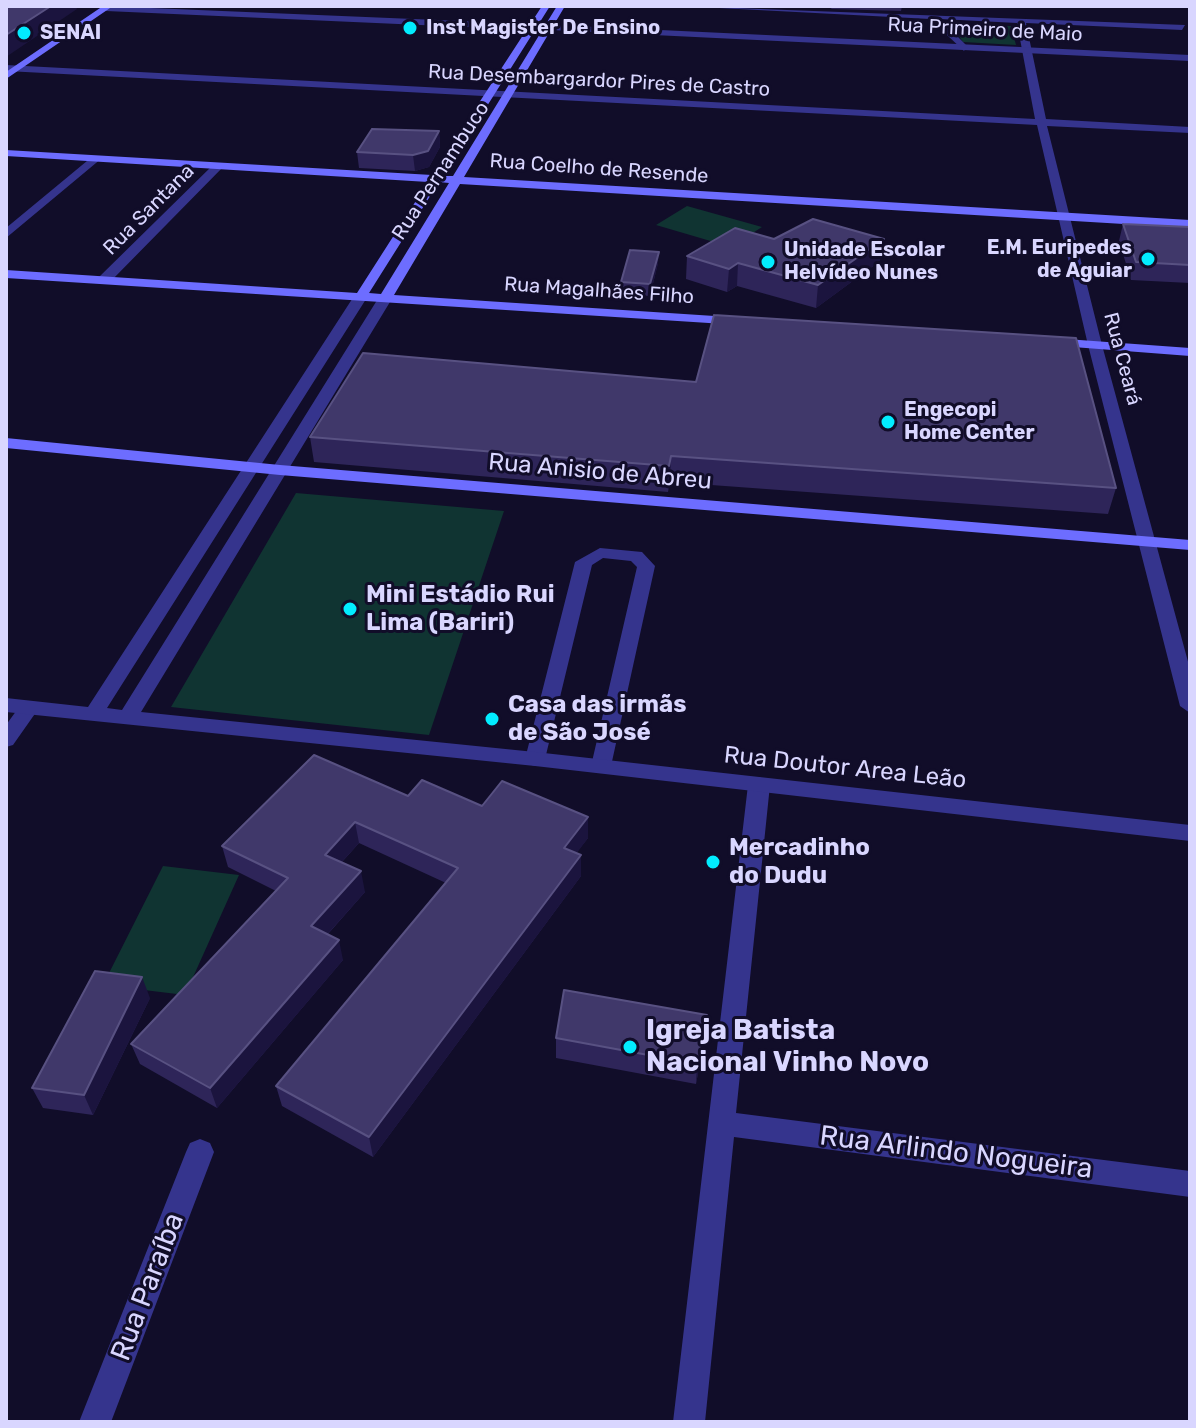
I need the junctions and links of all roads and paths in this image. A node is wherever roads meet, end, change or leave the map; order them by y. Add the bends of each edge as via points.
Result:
1 (92, 6) edge
2 (141, 6) edge
3 (546, 6) edge
4 (561, 6) edge
5 (685, 6) edge
6 (108, 7) edge
7 (1171, 12) dead end
8 (934, 18) junction
9 (1021, 20) junction
10 (535, 25) junction
11 (550, 26) junction
12 (1186, 31) edge
13 (961, 45) junction
14 (1026, 48) junction
15 (1190, 56) edge
16 (9, 67) edge
17 (6, 76) edge
18 (492, 93) junction
19 (510, 94) junction
20 (1041, 121) junction
21 (1190, 130) edge
22 (6, 153) edge
23 (97, 158) junction
24 (219, 165) junction
25 (436, 178) junction
26 (458, 179) junction
27 (1066, 216) junction
28 (1190, 224) edge
29 (6, 234) edge
30 (6, 274) edge
31 (104, 280) junction
32 (361, 296) junction
33 (386, 297) junction
34 (763, 323) edge
35 (1032, 341) edge
36 (1095, 345) junction
37 (1190, 352) edge
38 (6, 443) edge
39 (253, 467) junction
40 (280, 470) junction
41 (1149, 542) junction
42 (1190, 545) edge
43 (6, 705) edge
44 (1190, 706) edge
45 (29, 708) junction
46 (111, 717) junction
47 (6, 740) edge
48 (535, 759) junction
49 (601, 766) junction
50 (759, 785) junction
51 (1190, 833) edge
52 (722, 1123) junction
53 (200, 1152) dead end
54 (1190, 1184) edge
55 (95, 1422) edge
56 (689, 1422) edge

1 - 16 main road
2 - 10 street, Rua Primeiro de Maio
3 - 10 main road, Rua Pernambuco
4 - 11 main road, Rua Pernambuco
5 - 8 street
6 - 10 street, Rua Primeiro de Maio
6 - 16 main road
7 - 12 street
8 - 9 street
8 - 13 street
9 - 12 street
9 - 14 street, Rua Ceará
10 - 11 street, Rua Primeiro de Maio
10 - 18 main road, Rua Pernambuco
11 - 13 street, Rua Primeiro de Maio
11 - 19 main road, Rua Pernambuco
13 - 14 street, Rua Primeiro de Maio
14 - 15 street, Rua Primeiro de Maio
14 - 20 street, Rua Ceará
16 - 17 main road
16 - 18 street, Rua Desembargardor Pires de Castro
18 - 19 street, Rua Desembargardor Pires de Castro
18 - 25 main road, Rua Pernambuco
19 - 20 street, Rua Desembargardor Pires de Castro
19 - 26 main road, Rua Pernambuco
20 - 21 street, Rua Desembargardor Pires de Castro
20 - 27 street, Rua Ceará
22 - 23 main road, Rua Coelho de Resende
23 - 24 main road, Rua Coelho de Resende
23 - 29 street
24 - 25 main road, Rua Coelho de Resende
24 - 31 street, Rua Santana
25 - 26 main road, Rua Coelho de Resende
25 - 32 main road, Rua Pernambuco
26 - 27 main road, Rua Coelho de Resende
26 - 33 main road, Rua Pernambuco
27 - 28 main road, Rua Coelho de Resende
27 - 36 street, Rua Ceará
30 - 31 main road, Rua Magalhães Filho
31 - 32 main road, Rua Magalhães Filho
32 - 33 main road, Rua Magalhães Filho
32 - 39 street
33 - 34 main road, Rua Magalhães Filho
33 - 40 street
35 - 36 main road
36 - 37 main road
36 - 41 street, Rua Ceará
38 - 39 main road, Rua Anisio de Abreu
39 - 40 main road, Rua Anisio de Abreu
39 - 46 street
40 - 41 main road, Rua Anisio de Abreu
40 - 46 street
41 - 42 main road, Rua Anisio de Abreu
41 - 44 street, Rua Ceará
43 - 45 street, Rua Doutor Area Leão
45 - 46 street, Rua Doutor Area Leão
45 - 47 street
46 - 48 street, Rua Doutor Area Leão
48 - 49 street, Rua Doutor Area Leão
48 - 49 street via 584,562 600,553 636,556 646,566
49 - 50 street, Rua Doutor Area Leão
50 - 51 street, Rua Doutor Area Leão
50 - 52 street
52 - 54 street, Rua Arlindo Nogueira
52 - 56 street
53 - 55 street, Rua Paraíba

